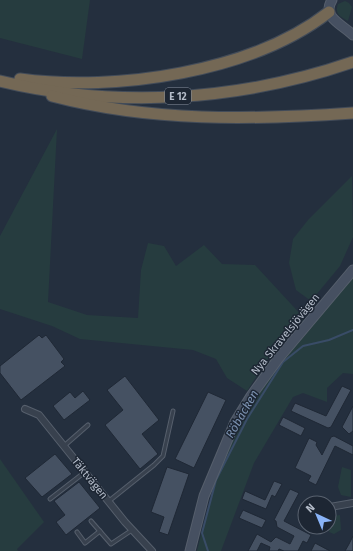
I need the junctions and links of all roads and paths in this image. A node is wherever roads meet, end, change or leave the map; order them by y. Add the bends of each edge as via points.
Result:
1 (330, 4) edge
2 (353, 35) edge
3 (353, 62) edge
4 (353, 67) edge
5 (0, 76) edge
6 (0, 81) edge
7 (0, 87) edge
8 (51, 96) junction
9 (353, 113) edge
10 (353, 270) edge
11 (25, 409) dead end
12 (173, 411) dead end
13 (88, 425) dead end
14 (64, 446) junction
15 (85, 472) junction
16 (50, 499) dead end
17 (109, 502) junction
18 (353, 503) edge
19 (337, 506) edge
20 (91, 521) dead end
21 (132, 530) junction
22 (100, 531) junction
23 (77, 532) dead end
24 (152, 551) edge
25 (190, 551) edge

1 - 2 main road via 334,20
1 - 5 highway via 305,29 259,49 202,68 166,76 100,83 70,83
3 - 6 highway, E 12 via 256,88 160,98 115,97 27,88
4 - 8 highway, E 12 via 264,91 197,100 114,102
7 - 8 highway, E 12
8 - 9 highway via 118,110 189,117 284,118
10 - 25 main road, Nya Skravelsjövägen via 278,359 235,422 204,496
11 - 14 street, Täktvägen via 39,415
12 - 17 lane via 163,456
13 - 14 lane
14 - 15 street, Täktvägen
15 - 16 lane
15 - 17 street, Täktvägen
17 - 21 street, Täktvägen
18 - 19 street
20 - 22 lane
21 - 22 lane via 111,544
21 - 24 street, Täktvägen
22 - 23 lane via 85,543

